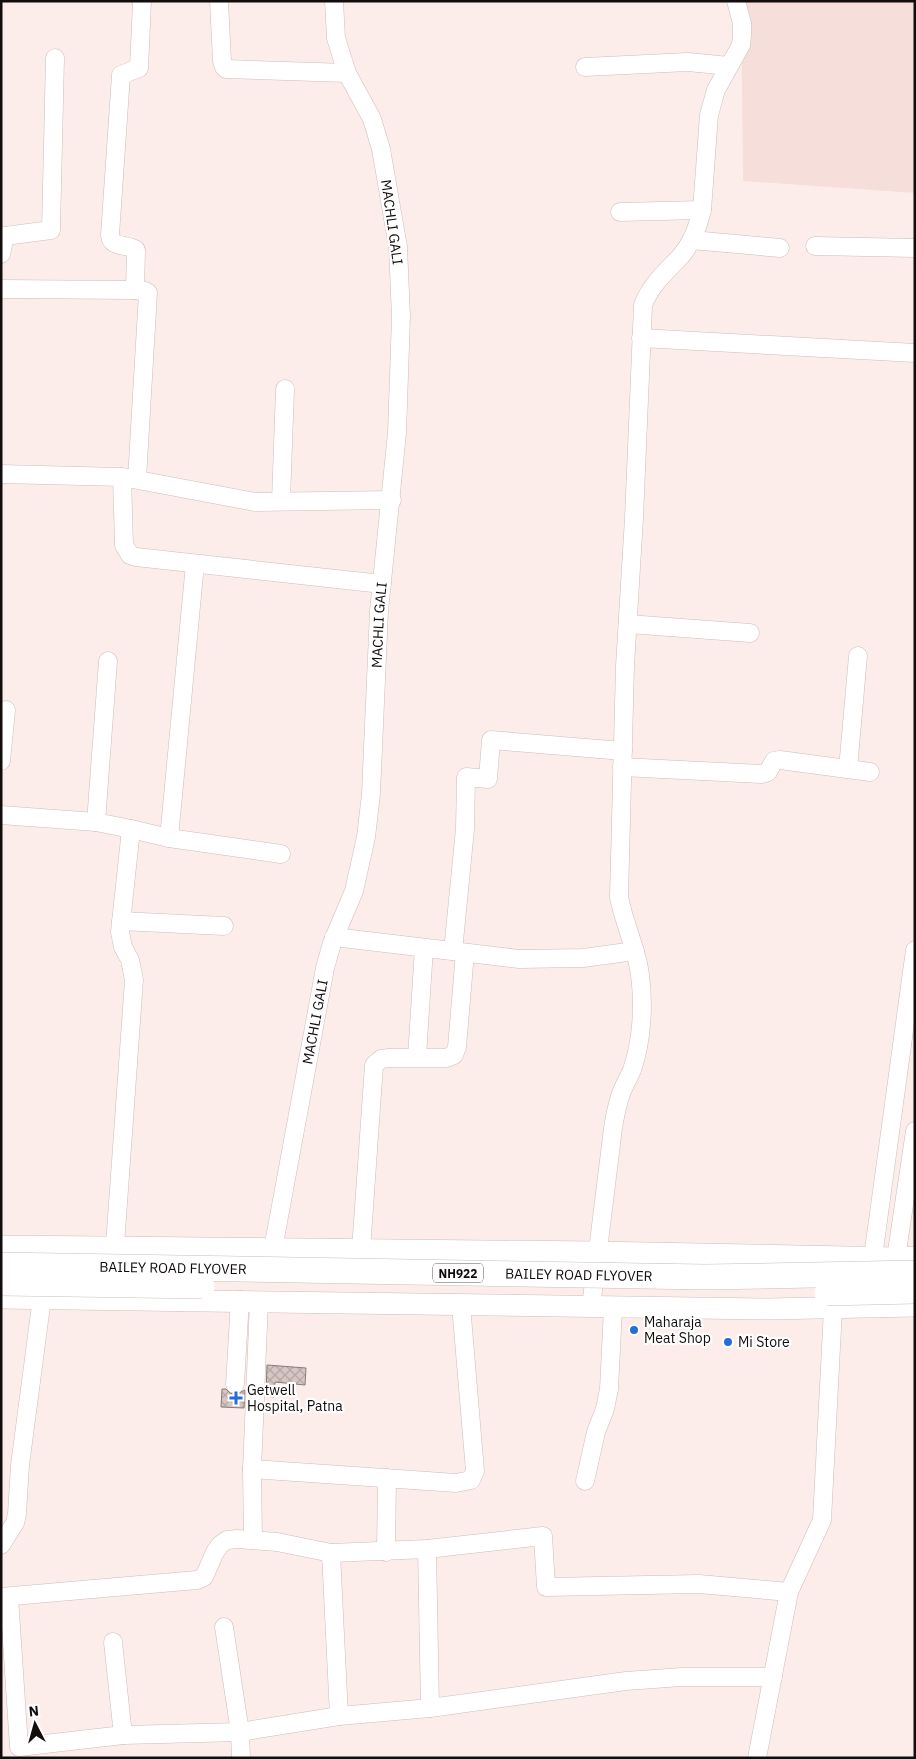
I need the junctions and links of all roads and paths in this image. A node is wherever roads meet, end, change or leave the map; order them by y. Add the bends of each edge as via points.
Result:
1 (142, 1) edge
2 (219, 1) edge
3 (334, 1) edge
4 (736, 1) edge
5 (55, 58) dead end
6 (729, 66) junction
7 (585, 67) dead end
8 (347, 73) junction
9 (702, 210) junction
10 (620, 212) dead end
11 (692, 240) junction
12 (815, 246) dead end
13 (780, 248) dead end
14 (915, 248) edge
15 (1, 254) edge
16 (2, 289) edge
17 (135, 290) junction
18 (641, 338) junction
19 (915, 353) edge
20 (285, 389) dead end
21 (1, 474) edge
22 (130, 478) junction
23 (392, 500) junction
24 (281, 501) junction
25 (195, 564) junction
26 (382, 584) junction
27 (628, 624) junction
28 (750, 632) dead end
29 (858, 656) dead end
30 (108, 661) dead end
31 (6, 710) dead end
32 (623, 759) junction
33 (1, 762) edge
34 (848, 769) junction
35 (870, 772) dead end
36 (1, 815) edge
37 (96, 822) junction
38 (131, 829) junction
39 (169, 838) junction
40 (281, 854) dead end
41 (121, 921) junction
42 (224, 926) dead end
43 (334, 937) junction
44 (424, 948) junction
45 (915, 950) edge
46 (635, 951) junction
47 (459, 952) junction
48 (417, 1058) junction
49 (915, 1131) edge
50 (1, 1246) edge
51 (114, 1248) junction
52 (243, 1249) junction
53 (273, 1249) junction
54 (361, 1250) junction
55 (596, 1252) junction
56 (830, 1257) junction
57 (873, 1258) junction
58 (908, 1263) edge
59 (1, 1265) edge
60 (1, 1283) edge
61 (915, 1291) edge
62 (1, 1298) edge
63 (42, 1298) junction
64 (111, 1299) junction
65 (250, 1300) junction
66 (461, 1305) junction
67 (915, 1306) edge
68 (591, 1307) junction
69 (613, 1308) junction
70 (833, 1309) junction
71 (235, 1384) dead end
72 (252, 1470) junction
73 (387, 1478) junction
74 (586, 1480) dead end
75 (252, 1540) junction
76 (1, 1545) edge
77 (427, 1549) junction
78 (386, 1552) junction
79 (331, 1553) junction
80 (789, 1592) junction
81 (5, 1597) edge
82 (224, 1627) dead end
83 (113, 1642) dead end
84 (773, 1677) junction
85 (430, 1708) junction
86 (339, 1716) junction
87 (240, 1732) junction
88 (123, 1735) junction
89 (241, 1758) edge
90 (757, 1758) edge

1 - 17 street via 139,68 122,75 110,235 114,243 136,250
2 - 8 street via 222,61 226,69
3 - 8 street, MACHLI GALI via 336,38
4 - 6 street via 742,35
5 - 15 street via 51,230 5,236
6 - 7 street via 688,62
6 - 9 street via 716,90 709,115
8 - 23 street, MACHLI GALI via 372,120 381,148 398,247 401,317
9 - 10 street
9 - 11 street
11 - 13 street
11 - 18 street via 648,292 643,305
12 - 14 street
16 - 17 street
17 - 22 street via 145,291 148,295
18 - 19 street
18 - 27 street
20 - 24 street
21 - 22 street
22 - 24 street via 255,502
22 - 25 street via 123,538 126,551 136,557
23 - 24 street
23 - 26 street, MACHLI GALI
25 - 26 street
25 - 39 street
26 - 43 street, MACHLI GALI via 366,836 354,891
27 - 28 street
27 - 32 street
29 - 34 street
30 - 37 street
31 - 33 street
32 - 34 street via 761,774 768,772 774,761 780,760
32 - 46 street via 619,897
32 - 47 street via 492,740 488,779 466,777
34 - 35 street
36 - 37 street
37 - 38 street
38 - 39 street
38 - 41 street
39 - 40 street
41 - 42 street
41 - 51 street via 121,939 134,980
43 - 44 street
43 - 53 street, MACHLI GALI via 325,968
44 - 47 street
44 - 48 street
45 - 57 street
46 - 47 street via 538,960
46 - 55 street via 642,994 640,1034 634,1064 614,1120
47 - 48 street via 456,1052 446,1058
48 - 54 street via 381,1059 374,1065
49 - 58 street
50 - 51 main road
51 - 52 main road
51 - 64 street
52 - 53 main road
52 - 65 main road
53 - 54 main road
54 - 55 main road
55 - 56 main road
55 - 68 street
56 - 57 main road
56 - 70 street
57 - 58 main road
58 - 59 highway, BAILEY ROAD FLYOVER / NH922, bridge via 706,1278
60 - 61 highway, BAILEY ROAD FLYOVER / NH922, bridge via 707,1294
62 - 63 main road
63 - 64 main road
63 - 76 street via 20,1465 17,1514
64 - 65 main road
65 - 66 main road
65 - 71 street
65 - 72 street
66 - 68 main road
66 - 73 street via 474,1477 456,1483
67 - 70 main road
68 - 69 main road
69 - 70 main road
69 - 74 street via 609,1389
70 - 80 street via 822,1520
72 - 73 street
72 - 75 street
73 - 78 street
75 - 79 street
75 - 81 street via 227,1540 220,1545 204,1577 197,1580
77 - 78 street
77 - 80 street via 543,1536 546,1587 699,1584
77 - 85 street
78 - 79 street
79 - 86 street
80 - 84 street
81 - 88 street via 18,1747
82 - 87 street
83 - 88 street
84 - 85 street via 626,1681
84 - 90 street
85 - 86 street
86 - 87 street
87 - 88 street
87 - 89 street

